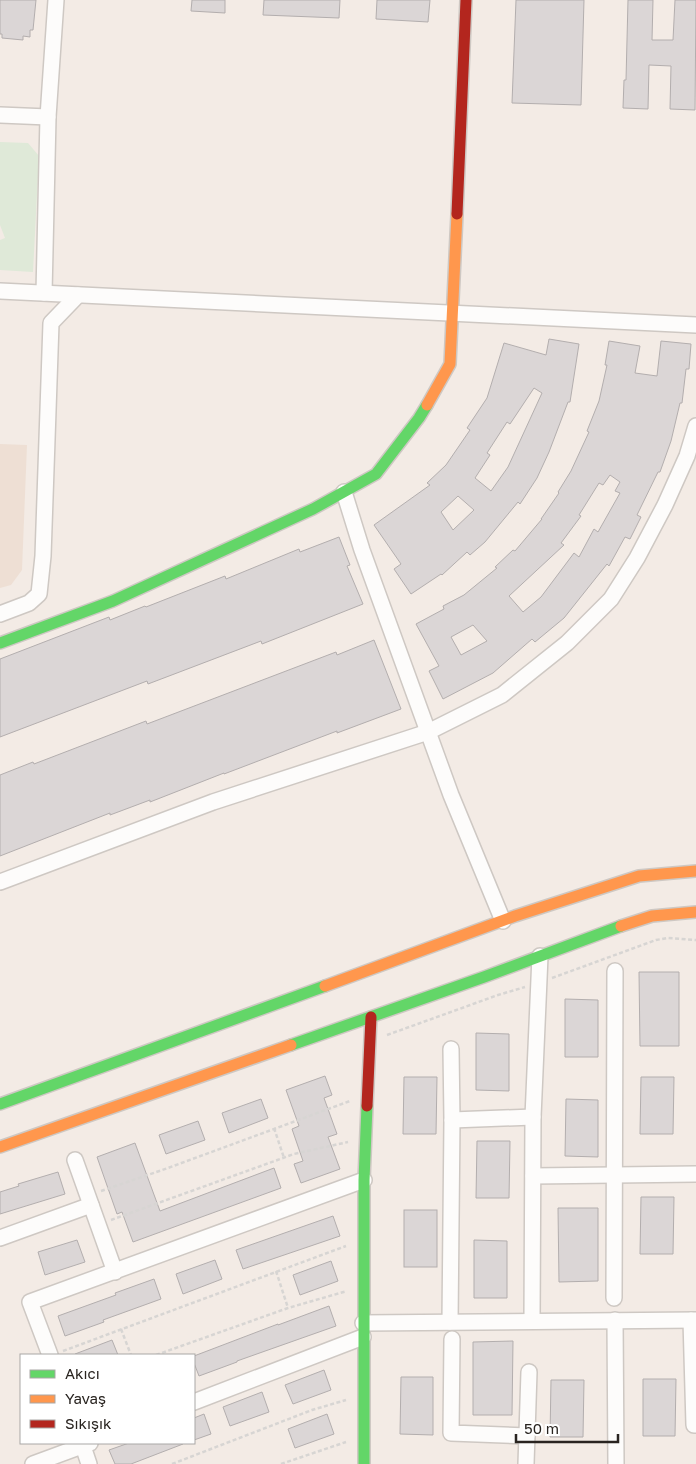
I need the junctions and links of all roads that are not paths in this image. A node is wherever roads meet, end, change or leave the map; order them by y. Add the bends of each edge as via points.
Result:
1 (56, 0) edge
2 (466, 0) edge
3 (0, 115) edge
4 (48, 117) junction
5 (0, 291) edge
6 (44, 293) junction
7 (78, 295) junction
8 (454, 313) junction
9 (696, 325) edge
10 (696, 426) edge
11 (344, 492) junction
12 (0, 614) edge
13 (0, 643) edge
14 (428, 732) junction
15 (696, 872) edge
16 (0, 882) edge
17 (696, 912) edge
18 (503, 921) junction
19 (540, 956) junction
20 (615, 971) dead end
21 (371, 1017) junction
22 (451, 1049) dead end
23 (0, 1104) edge
24 (534, 1118) junction
25 (452, 1120) junction
26 (0, 1147) edge
27 (75, 1160) dead end
28 (696, 1174) edge
29 (615, 1175) junction
30 (533, 1176) junction
31 (364, 1180) junction
32 (90, 1200) junction
33 (0, 1238) edge
34 (115, 1272) junction
35 (614, 1298) dead end
36 (615, 1320) junction
37 (694, 1320) edge
38 (532, 1321) junction
39 (450, 1322) junction
40 (363, 1330) junction
41 (452, 1339) dead end
42 (55, 1354) edge
43 (529, 1372) dead end
44 (195, 1402) edge
45 (696, 1425) edge
46 (527, 1436) junction
47 (85, 1444) edge
48 (34, 1464) edge
49 (89, 1464) edge
50 (364, 1464) edge
51 (526, 1464) edge
52 (616, 1464) edge

1 - 4 street
2 - 8 main road
3 - 4 street
4 - 6 street
5 - 6 street
6 - 7 street
7 - 8 street
7 - 12 street via 51,324 39,594 29,603
8 - 9 street
8 - 11 main road via 450,364 419,418 376,474
10 - 14 street via 687,456 665,505 612,599 567,643 502,695
11 - 13 main road via 113,601
11 - 14 street
14 - 16 street via 213,802
14 - 18 street
15 - 18 main road via 639,876
17 - 19 main road via 652,916
18 - 23 main road
19 - 21 main road
19 - 24 street
20 - 29 street
21 - 26 main road
21 - 31 main road
22 - 25 street
24 - 25 street
24 - 30 street
25 - 39 street
27 - 32 street
28 - 29 street
29 - 30 street
29 - 35 street
30 - 38 street
31 - 34 street
31 - 40 main road
32 - 33 street
32 - 34 street
34 - 42 street via 30,1302
36 - 37 street
36 - 38 street
36 - 52 street
37 - 45 street
38 - 39 street
39 - 40 street
40 - 44 street
40 - 50 main road
41 - 46 street via 451,1433
43 - 46 street
46 - 51 street
47 - 48 street
47 - 49 street

